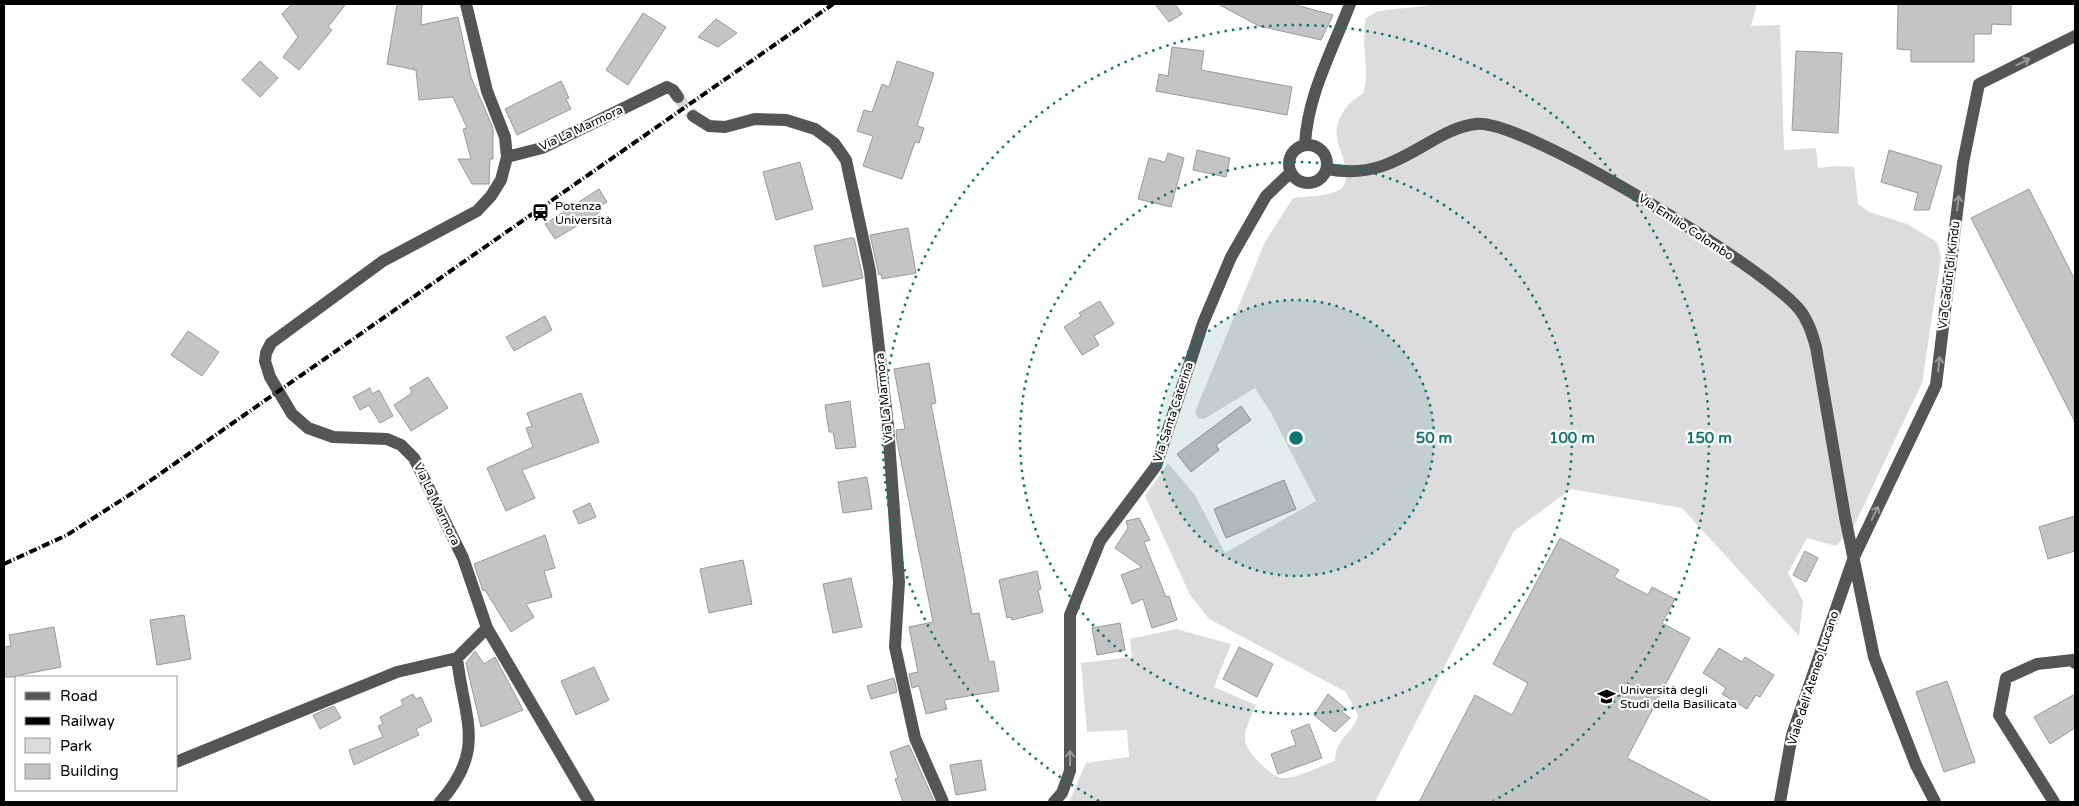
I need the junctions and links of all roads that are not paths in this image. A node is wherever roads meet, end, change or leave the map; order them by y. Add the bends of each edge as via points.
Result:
1 (466, 4) edge
2 (1350, 4) edge
3 (2075, 36) edge
4 (678, 96) tunnel mouth
5 (693, 116) tunnel mouth
6 (1305, 145) junction
7 (507, 157) junction
8 (1327, 169) junction
9 (1291, 172) junction
10 (1854, 557) junction
11 (487, 628) junction
12 (457, 658) junction
13 (2075, 663) edge
14 (178, 761) edge
15 (440, 802) edge
16 (588, 802) edge
17 (943, 802) edge
18 (1054, 802) edge
19 (1780, 802) edge
20 (1935, 802) edge
21 (2054, 802) edge

1 - 7 street, Via La Marmora via 487,91 505,137
2 - 6 street via 1310,107
10 -> 3 street, Via Caduti di Kindu via 1936,385 1963,164 1979,84
4 - 7 street, Via La Marmora via 667,87 542,148
5 - 17 street, Via La Marmora via 709,126 725,127 755,119 786,120 815,128 834,143 846,160 870,271 888,426 899,582 895,647 915,738
6 - 8 street via 1322,151
6 - 9 street via 1290,156
7 - 11 street, Via La Marmora via 501,180 477,211 368,272 271,343 265,362 292,414 308,428 333,436 387,439 401,445 414,458 463,558
8 - 9 street via 1310,183 1299,180
8 - 10 street, Via Emilio Colombo via 1366,171 1388,165 1451,131 1476,124 1492,125 1639,196 1778,289 1799,309 1810,326 1816,347 1844,516
18 -> 9 street, Via Santa Caterina via 1062,793 1070,771 1070,615 1100,541 1156,466 1203,323 1231,257 1266,196
10 - 19 street, Viale dell'Ateneo Lucano via 1792,734
10 - 20 street, Via Emilio Colombo via 1874,657 1916,765
11 - 12 street
11 - 16 street, Via La Marmora
12 - 14 street via 397,672
12 - 15 street via 470,736 467,762 453,788
13 - 21 street via 2073,660 2038,664 2006,678 1999,715

